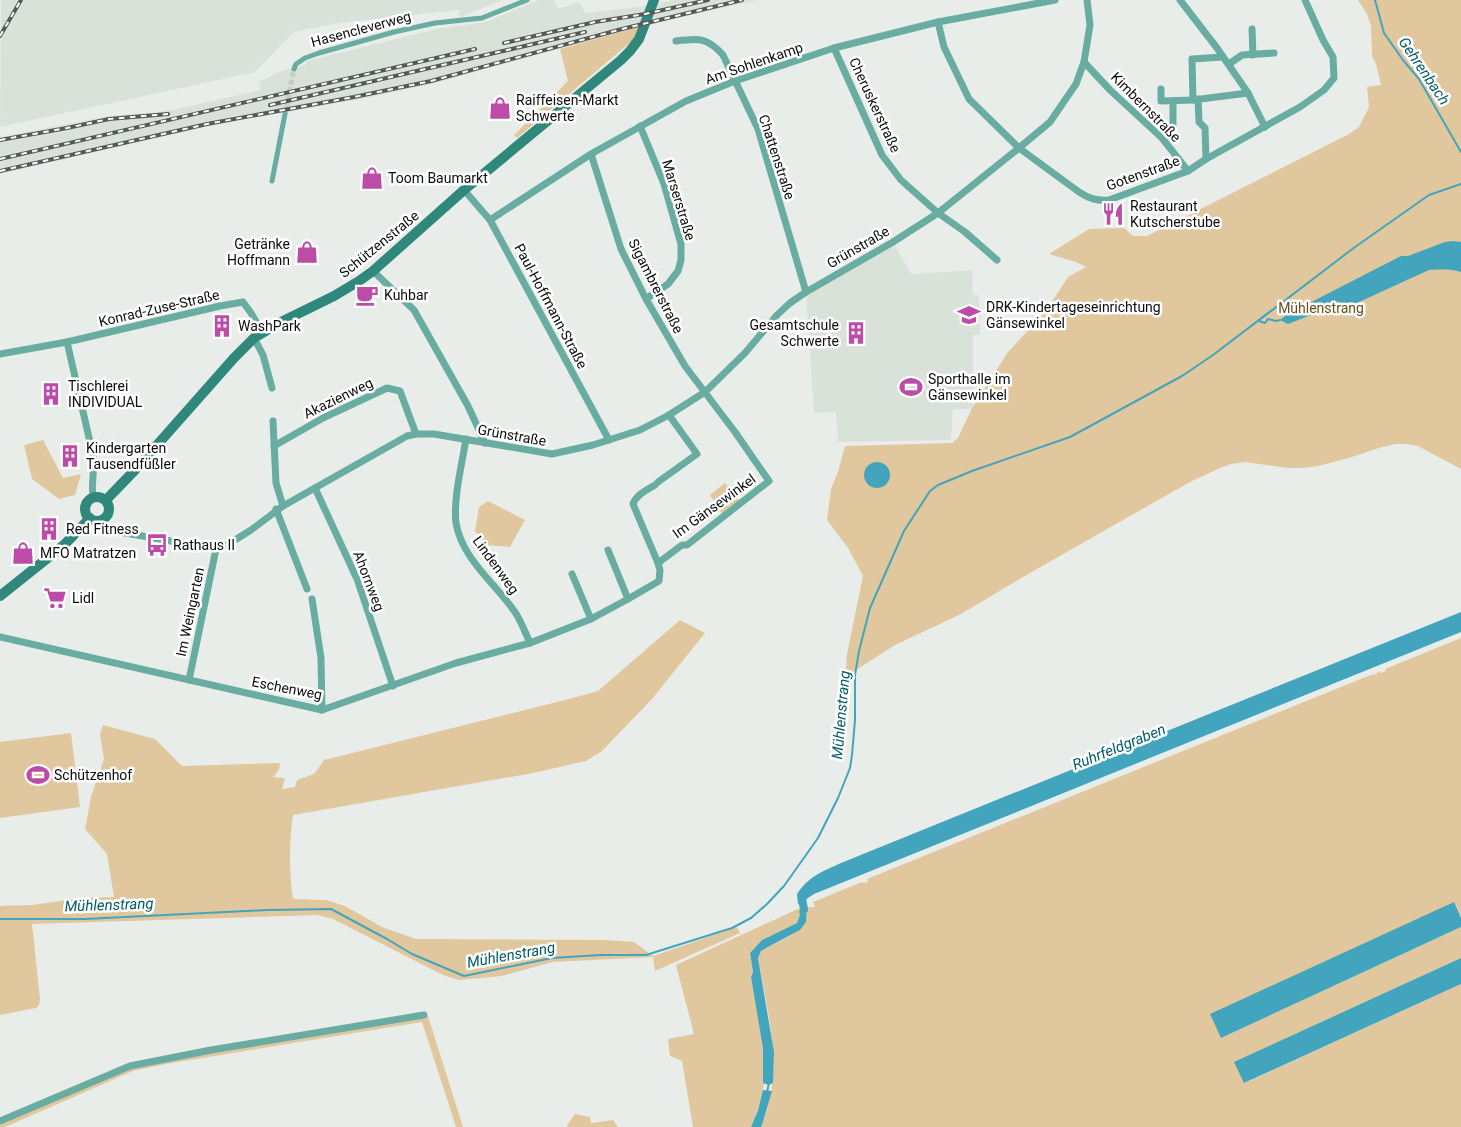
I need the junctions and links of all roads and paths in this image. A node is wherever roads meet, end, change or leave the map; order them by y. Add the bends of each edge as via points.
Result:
1 (527, 0) edge
2 (1055, 0) edge
3 (1087, 0) edge
4 (1180, 0) edge
5 (1305, 0) edge
6 (654, 1) edge
7 (938, 22) junction
8 (1252, 29) dead end
9 (676, 41) dead end
10 (834, 48) junction
11 (1253, 54) junction
12 (1274, 54) dead end
13 (1223, 56) junction
14 (1084, 62) junction
15 (1229, 64) junction
16 (294, 69) tunnel mouth
17 (735, 81) junction
18 (1161, 89) dead end
19 (1248, 92) junction
20 (1195, 99) junction
21 (1173, 101) junction
22 (285, 114) tunnel mouth
23 (640, 126) junction
24 (1265, 127) junction
25 (1173, 129) dead end
26 (1019, 148) junction
27 (591, 154) junction
28 (1206, 159) junction
29 (1188, 171) junction
30 (272, 181) dead end
31 (464, 190) junction
32 (938, 213) junction
33 (490, 220) junction
34 (997, 260) dead end
35 (373, 271) junction
36 (806, 292) junction
37 (646, 299) junction
38 (258, 335) junction
39 (67, 342) junction
40 (0, 354) edge
41 (272, 388) dead end
42 (705, 392) junction
43 (670, 415) junction
44 (273, 421) dead end
45 (416, 434) junction
46 (466, 439) junction
47 (609, 440) junction
48 (485, 443) junction
49 (274, 446) junction
50 (315, 488) junction
51 (93, 497) junction
52 (106, 500) junction
53 (279, 507) junction
54 (90, 518) junction
55 (103, 520) junction
56 (216, 549) junction
57 (608, 550) dead end
58 (658, 563) junction
59 (572, 574) dead end
60 (307, 589) dead end
61 (0, 596) edge
62 (312, 600) dead end
63 (628, 600) junction
64 (591, 619) junction
65 (0, 637) edge
66 (530, 642) junction
67 (189, 680) junction
68 (393, 686) junction
69 (322, 710) junction
70 (424, 1015) dead end
71 (0, 1121) edge

1 - 16 street, Hasencleverweg via 482,18 435,23 318,53 296,64
2 - 7 street, Am Sohlenkamp
3 - 14 street, Grünstraße via 1090,25
4 - 13 street
5 - 24 street, Gotenstraße via 1333,56 1334,78 1324,90
6 - 31 main road, Schützenstraße via 639,39 621,60
7 - 10 street, Am Sohlenkamp
7 - 26 street, Gotenstraße via 944,47 969,99
8 - 11 street
9 - 17 street, Chattenstraße via 698,38 716,47 723,54
10 - 17 street, Am Sohlenkamp
10 - 32 street, Cheruskerstraße via 882,154 900,180
11 - 12 street
11 - 15 street via 1242,55
13 - 15 street
13 - 20 street via 1192,59
14 - 26 street, Grünstraße via 1076,84 1050,122
14 - 29 street, Kimbernstraße via 1162,138
15 - 19 street
17 - 23 street, Am Sohlenkamp via 686,101
17 - 36 street, Chattenstraße via 758,129
18 - 21 street via 1161,101
19 - 20 street
19 - 24 street
20 - 21 street
20 - 28 street via 1199,122 1205,128
21 - 25 street
22 - 30 street
23 - 27 street, Am Sohlenkamp
23 - 37 street, Marserstraße via 664,184 682,244 678,271 668,284
24 - 28 street, Gotenstraße
26 - 29 street, Gotenstraße via 1090,199 1098,201
26 - 32 street, Grünstraße
27 - 33 street, Am Sohlenkamp
27 - 37 street, Sigambrerstraße via 621,249
28 - 29 street, Gotenstraße
31 - 33 street, Paul-Hoffmann-Straße
31 - 35 main road, Schützenstraße
32 - 34 street
32 - 36 street, Grünstraße
33 - 47 street, Paul-Hoffmann-Straße
35 - 38 main road, Schützenstraße via 334,296
35 - 48 street via 414,310
36 - 42 street, Grünstraße via 777,315 745,353
37 - 42 street, Sigambrerstraße via 684,366
38 - 39 street, Konrad-Zuse-Straße via 251,313 243,302
38 - 41 street
38 - 52 main road, Schützenstraße
39 - 40 street, Konrad-Zuse-Straße
39 - 51 street via 93,455
42 - 43 street, Grünstraße
42 - 58 street, Im Gänsewinkel via 770,481 687,545 682,545
43 - 47 street, Grünstraße via 640,430
43 - 58 street via 697,454 633,504
44 - 49 street
45 - 46 street, Grünstraße
45 - 49 street, Akazienweg via 400,390 387,388 322,418
45 - 50 street, Grünstraße
46 - 48 street, Grünstraße
46 - 66 street, Lindenweg via 456,504 459,535 467,552 515,613
47 - 48 street, Grünstraße via 552,454
49 - 53 street
50 - 53 street, Grünstraße
50 - 68 street, Ahornweg via 357,579
51 - 52 main road
51 - 54 main road via 85,507
52 - 55 main road via 110,510
53 - 56 street, Grünstraße via 251,530
53 - 60 street
54 - 55 main road
54 - 61 main road via 64,545
55 - 56 street via 114,531
56 - 67 street, Im Weingarten
57 - 63 street
58 - 63 street, Eschenweg via 659,581
59 - 64 street
62 - 69 street via 321,658
63 - 64 street, Eschenweg
64 - 66 street, Eschenweg
65 - 67 street, Eschenweg
66 - 68 street, Eschenweg via 456,663
67 - 69 street, Eschenweg
68 - 69 street, Eschenweg
70 - 71 street via 130,1066

